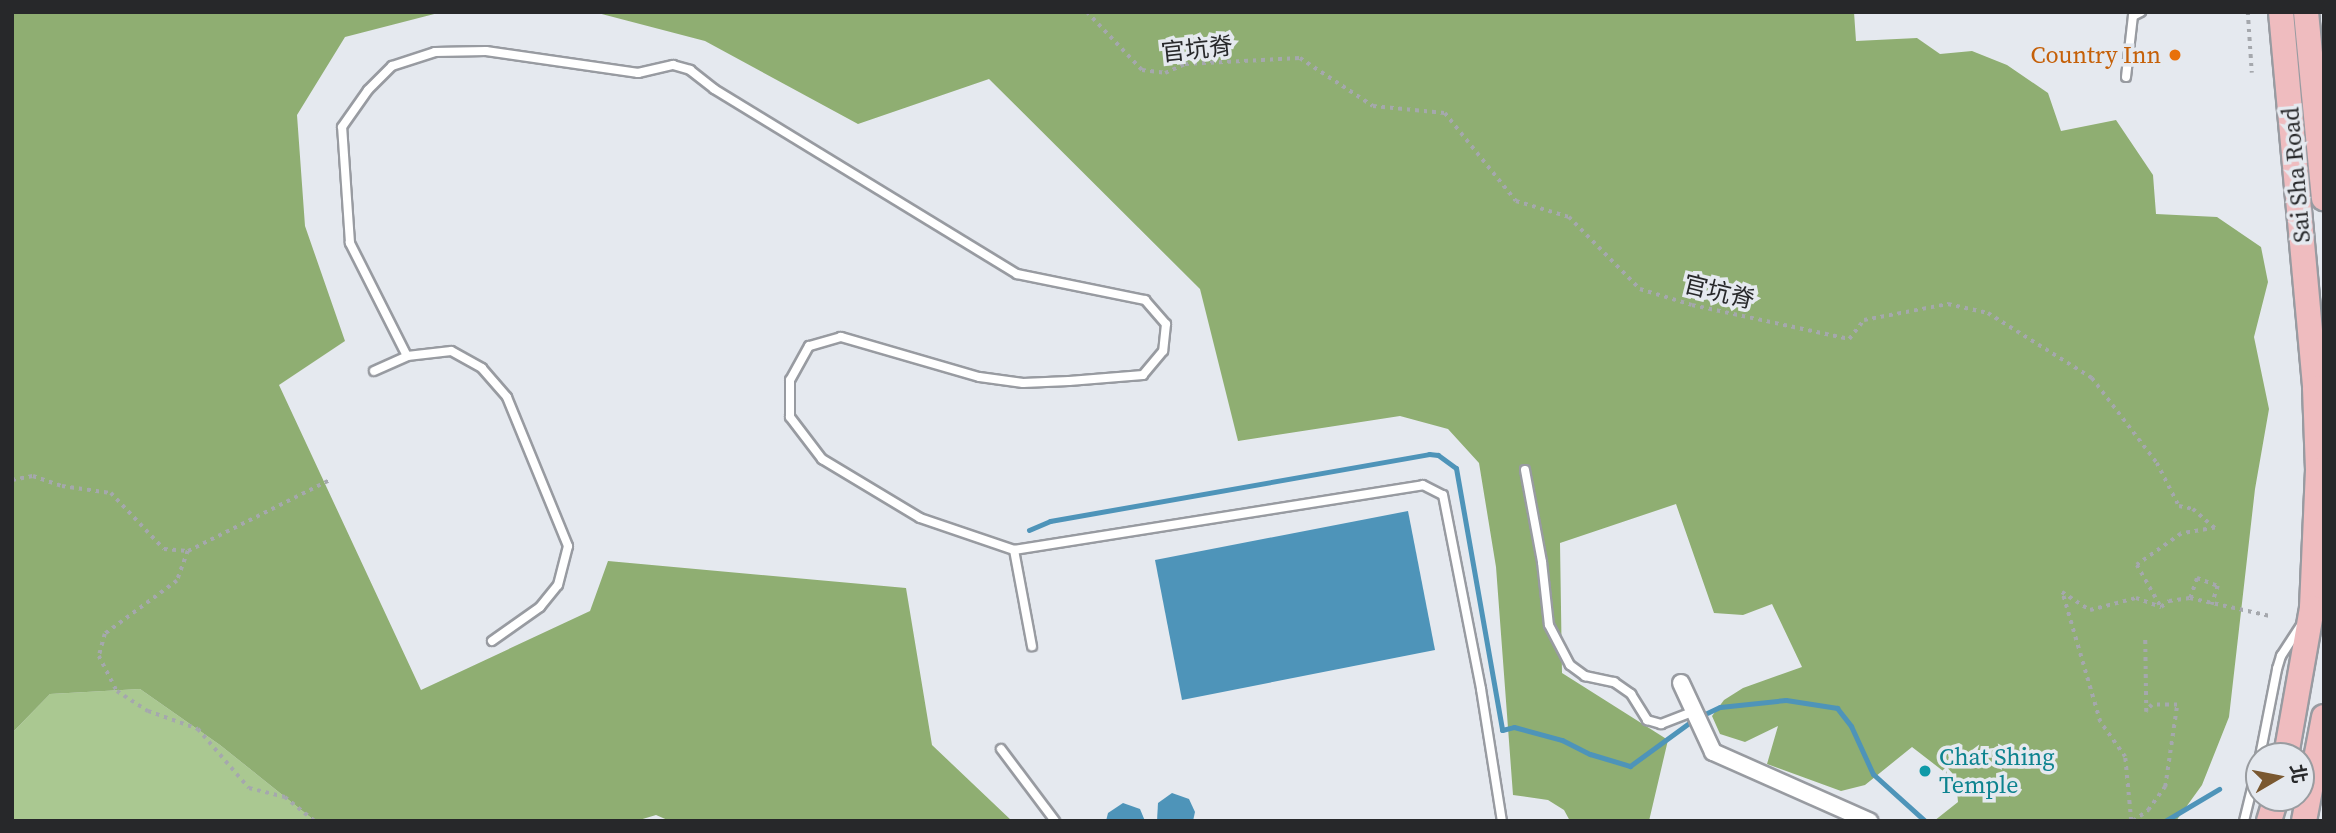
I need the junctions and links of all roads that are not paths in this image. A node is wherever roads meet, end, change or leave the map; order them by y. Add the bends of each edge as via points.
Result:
1 (2141, 12) edge
2 (2281, 12) edge
3 (2306, 12) edge
4 (2126, 77) dead end
5 (2324, 198) edge
6 (407, 356) junction
7 (374, 371) dead end
8 (1525, 470) dead end
9 (1014, 550) junction
10 (2312, 608) junction
11 (492, 641) dead end
12 (1032, 646) dead end
13 (1681, 683) dead end
14 (1693, 712) junction
15 (2324, 717) edge
16 (2263, 742) edge
17 (2288, 742) edge
18 (1001, 750) dead end
19 (1865, 819) edge
20 (1055, 821) edge
21 (1502, 821) edge
22 (2304, 821) edge

1 - 4 lane via 2133,16
2 - 10 main road, Sai Sha Road via 2317,428
3 - 5 main road, Sai Sha Road
6 - 7 lane
6 - 9 lane via 350,243 342,127 368,90 392,66 435,52 486,51 638,74 673,65 690,70 736,103 1017,274 1145,300 1166,324 1163,351 1143,375 1023,383 979,377 841,337 809,346 797,362 789,380 790,416 822,459 920,518
6 - 11 lane via 451,351 482,368 507,397 568,547 558,585 540,607
8 - 14 lane via 1549,625 1570,665 1585,676 1614,682 1631,694 1647,720 1661,724
9 - 12 lane
9 - 21 lane via 1423,485 1443,495
10 - 16 lane via 2281,656
10 - 17 main road, Sai Sha Road
13 - 14 street
14 - 19 street via 1713,752
15 - 22 main road
18 - 20 lane

